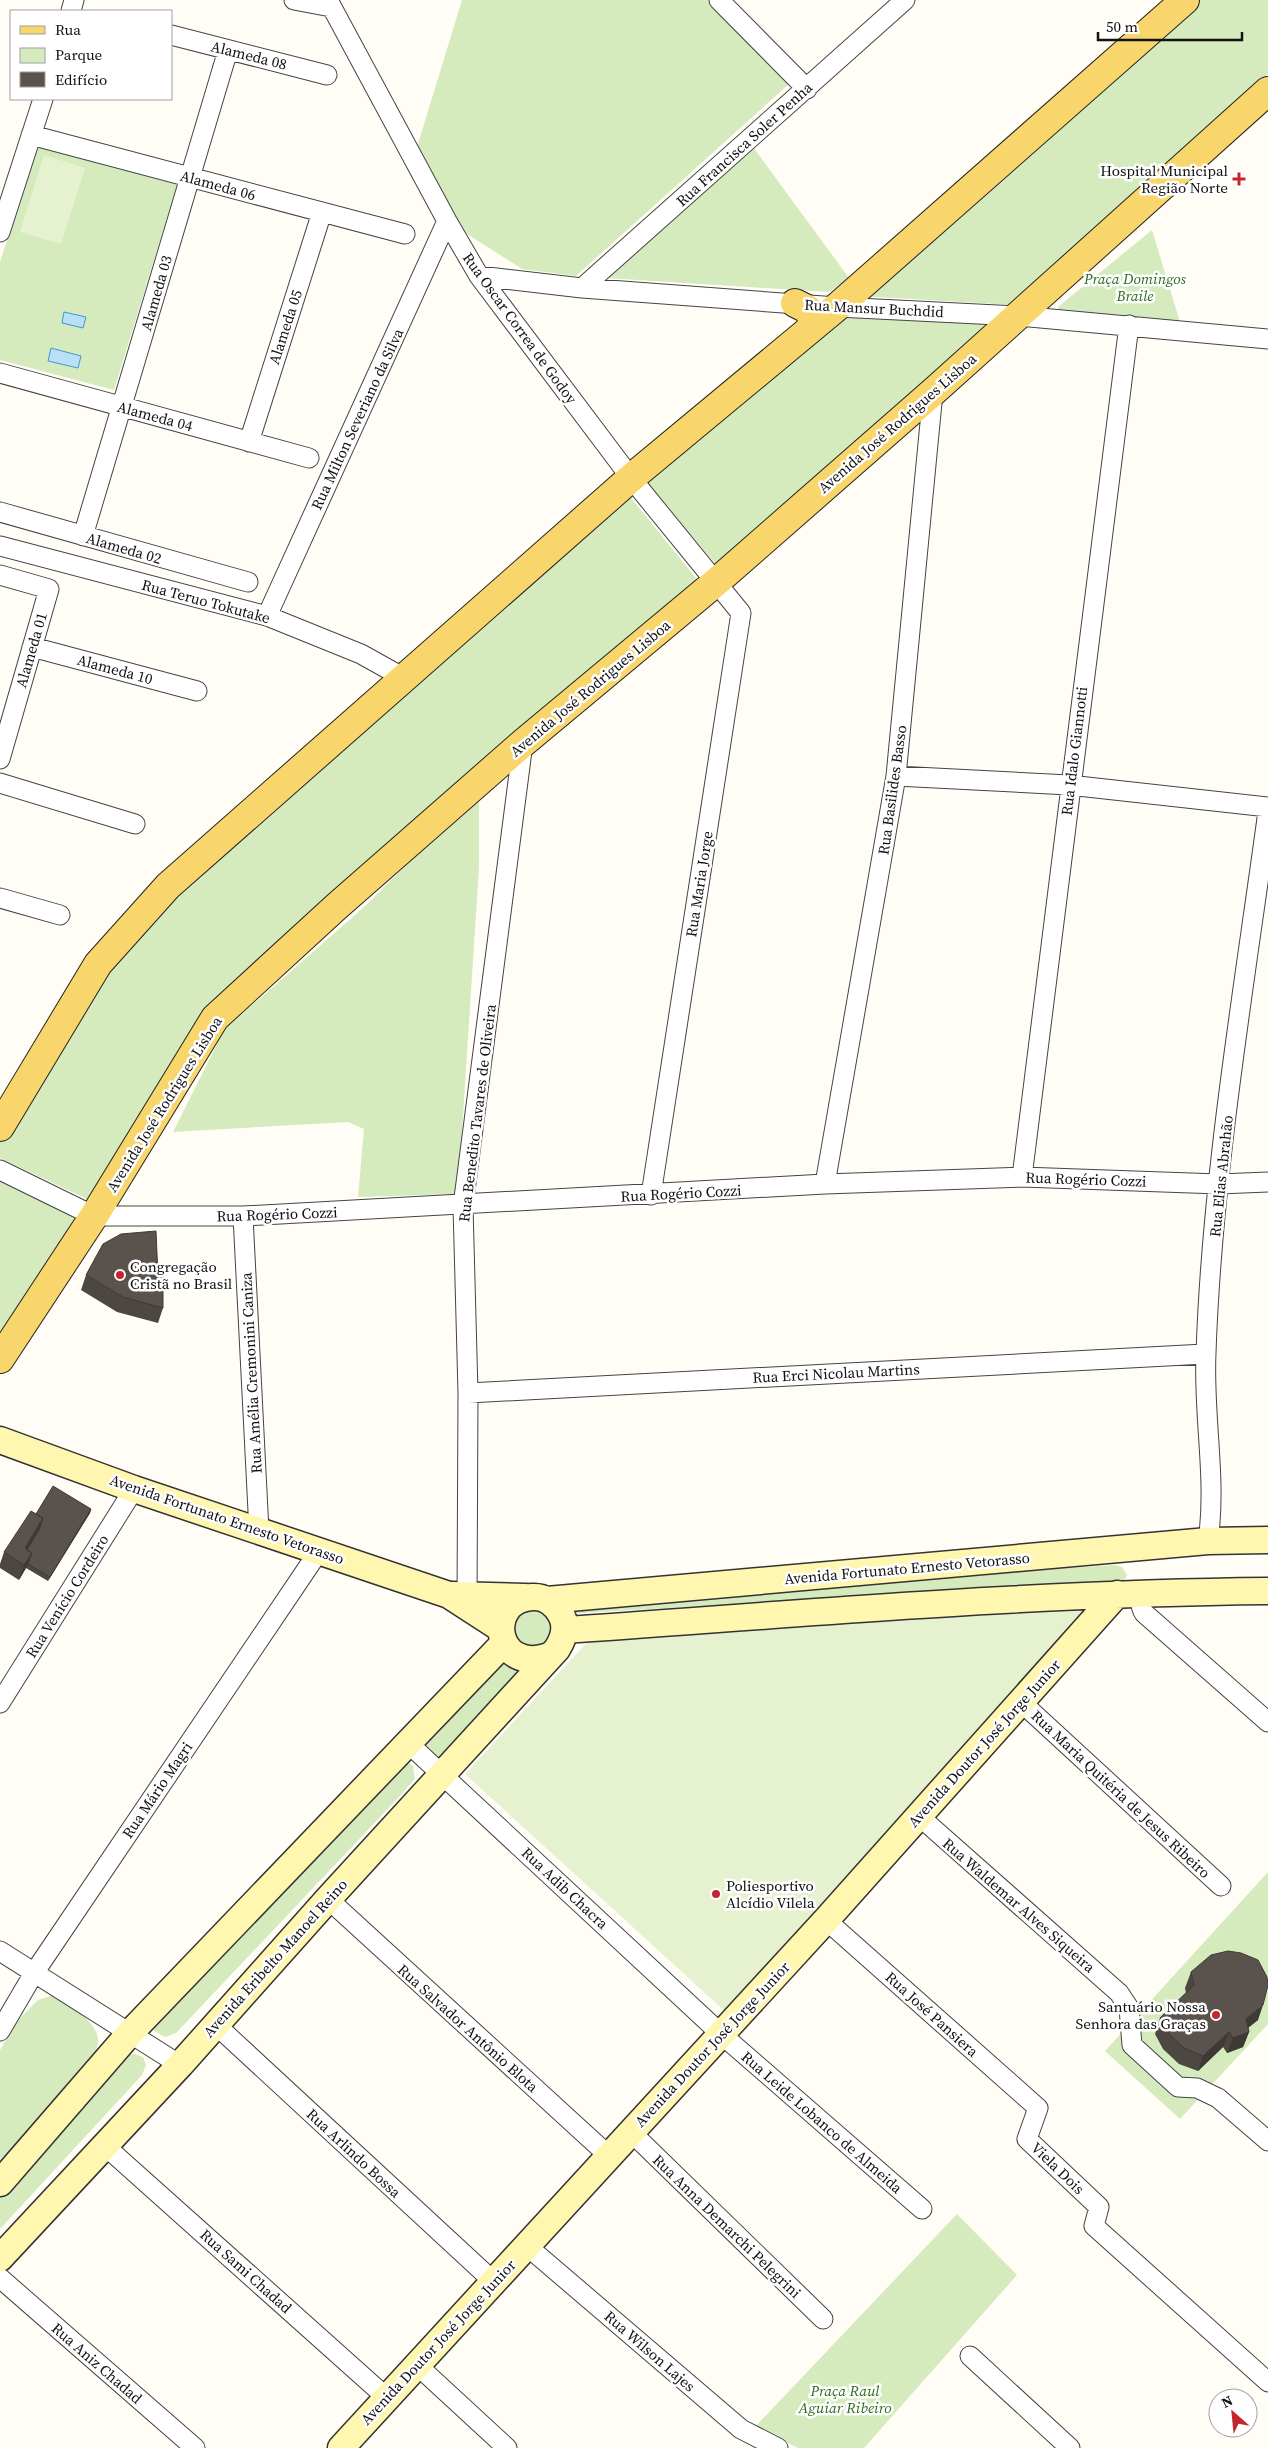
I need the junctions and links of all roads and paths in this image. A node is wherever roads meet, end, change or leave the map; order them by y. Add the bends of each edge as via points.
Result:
1 (294, 0) edge
2 (719, 0) edge
3 (905, 0) edge
4 (1185, 0) edge
5 (330, 4) edge
6 (172, 35) edge
7 (228, 50) junction
8 (327, 75) dead end
9 (807, 89) junction
10 (1268, 91) edge
11 (43, 100) edge
12 (31, 135) junction
13 (190, 177) junction
14 (322, 212) junction
15 (447, 221) junction
16 (0, 232) edge
17 (405, 234) dead end
18 (480, 276) junction
19 (582, 288) junction
20 (795, 303) junction
21 (837, 307) junction
22 (1019, 316) junction
23 (1129, 326) junction
24 (811, 328) junction
25 (1268, 339) edge
26 (0, 373) edge
27 (933, 392) junction
28 (122, 406) junction
29 (249, 442) junction
30 (309, 458) dead end
31 (631, 478) junction
32 (0, 512) edge
33 (84, 536) junction
34 (0, 546) edge
35 (0, 575) edge
36 (248, 582) dead end
37 (715, 583) junction
38 (266, 616) junction
39 (32, 647) junction
40 (404, 678) junction
41 (197, 691) dead end
42 (6, 719) edge
43 (523, 743) junction
44 (0, 759) edge
45 (896, 776) junction
46 (0, 783) edge
47 (1069, 785) junction
48 (1268, 807) edge
49 (1268, 811) edge
50 (135, 824) dead end
51 (0, 898) edge
52 (60, 915) dead end
53 (0, 1127) edge
54 (0, 1170) edge
55 (1022, 1177) junction
56 (1268, 1182) edge
57 (825, 1184) junction
58 (1219, 1184) junction
59 (651, 1195) junction
60 (462, 1206) junction
61 (94, 1216) junction
62 (243, 1216) junction
63 (1205, 1354) junction
64 (0, 1359) edge
65 (468, 1393) junction
66 (2, 1438) edge
67 (134, 1489) junction
68 (259, 1531) junction
69 (1268, 1540) edge
70 (1208, 1542) junction
71 (319, 1551) junction
72 (1268, 1591) edge
73 (1146, 1592) junction
74 (1117, 1594) junction
75 (1060, 1597) junction
76 (462, 1598) junction
77 (536, 1599) junction
78 (565, 1630) junction
79 (502, 1635) junction
80 (1079, 1636) junction
81 (549, 1656) junction
82 (1021, 1702) junction
83 (0, 1703) edge
84 (1268, 1722) edge
85 (408, 1743) junction
86 (443, 1774) junction
87 (919, 1816) junction
88 (1221, 1886) dead end
89 (328, 1899) junction
90 (826, 1920) junction
91 (0, 1951) edge
92 (34, 1973) junction
93 (215, 2024) junction
94 (0, 2031) edge
95 (130, 2033) junction
96 (721, 2034) junction
97 (180, 2065) junction
98 (1038, 2108) joint
99 (632, 2132) junction
100 (1268, 2141) edge
101 (104, 2145) junction
102 (609, 2156) junction
103 (0, 2183) edge
104 (922, 2209) dead end
105 (527, 2246) junction
106 (0, 2258) edge
107 (0, 2278) edge
108 (494, 2282) junction
109 (823, 2319) dead end
110 (970, 2356) dead end
111 (417, 2365) junction
112 (1268, 2382) edge
113 (387, 2398) junction
114 (195, 2448) edge
115 (341, 2448) edge
116 (507, 2448) edge
117 (778, 2448) edge
118 (1070, 2448) edge

1 - 5 street
2 - 9 street
3 - 9 street, Rua Francisca Soler Penha
4 - 21 main road
5 - 15 street, Rua Oscar Correa de Godoy
6 - 7 street, Alameda 08
7 - 8 street, Alameda 08
7 - 13 street, Alameda 03
9 - 19 street, Rua Francisca Soler Penha
10 - 22 main road, Avenida José Rodrigues Lisboa
11 - 12 street
12 - 13 street, Alameda 06
12 - 16 street
13 - 14 street, Alameda 06
13 - 28 street, Alameda 03
14 - 17 street, Alameda 06
14 - 29 street, Alameda 05
15 - 18 street, Rua Oscar Correa de Godoy
15 - 38 street, Rua Milton Severiano da Silva
18 - 19 street, Rua Mansur Buchdid
18 - 31 street, Rua Oscar Correa de Godoy
19 - 20 street, Rua Mansur Buchdid
20 - 21 street, Rua Mansur Buchdid
20 - 24 main road via 809,310
21 - 22 street, Rua Mansur Buchdid
21 - 24 main road
22 - 23 street, Rua Mansur Buchdid
22 - 27 main road, Avenida José Rodrigues Lisboa
23 - 25 street, Rua Mansur Buchdid
23 - 47 street, Rua Idalo Giannotti
24 - 31 main road
26 - 28 street, Alameda 04
27 - 37 main road, Avenida José Rodrigues Lisboa
27 - 45 street, Rua Basilides Basso
28 - 29 street, Alameda 04
28 - 33 street, Alameda 03
29 - 30 street, Alameda 04
31 - 37 street, Rua Oscar Correa de Godoy
31 - 40 main road
32 - 33 street, Alameda 02
33 - 36 street, Alameda 02
34 - 38 street, Rua Teruo Tokutake
35 - 39 street, Alameda 01 via 49,589
37 - 43 main road, Avenida José Rodrigues Lisboa
37 - 59 street, Rua Maria Jorge via 741,613
38 - 40 street, Rua Teruo Tokutake via 361,654
39 - 41 street, Alameda 10
39 - 42 street, Alameda 01
40 - 53 main road via 168,886 98,964
42 - 44 street, Alameda 01
43 - 60 street, Rua Benedito Tavares de Oliveira
43 - 61 main road, Avenida José Rodrigues Lisboa via 215,1018
45 - 47 street
45 - 57 street, Rua Basilides Basso
46 - 50 street
47 - 48 street
47 - 55 street, Rua Idalo Giannotti
49 - 58 street, Rua Elias Abrahão
51 - 52 street
54 - 61 street
55 - 57 street, Rua Rogério Cozzi
55 - 58 street, Rua Rogério Cozzi
56 - 58 street, Rua Rogério Cozzi
57 - 59 street, Rua Rogério Cozzi
58 - 63 street, Rua Elias Abrahão
59 - 60 street, Rua Rogério Cozzi
60 - 62 street, Rua Rogério Cozzi
60 - 65 street, Rua Benedito Tavares de Oliveira
61 - 62 street, Rua Rogério Cozzi
61 - 64 main road, Avenida José Rodrigues Lisboa
62 - 68 street, Rua Amélia Cremonini Caniza
63 - 65 street, Rua Erci Nicolau Martins
63 - 70 street, Rua Elias Abrahão via 1212,1512
65 - 76 street, Rua Benedito Tavares de Oliveira
66 - 67 main road, Avenida Fortunato Ernesto Vetorasso
67 - 68 main road, Avenida Fortunato Ernesto Vetorasso
67 - 83 street, Rua Venício Cordeiro
68 - 71 main road, Avenida Fortunato Ernesto Vetorasso
69 - 70 main road, Avenida Fortunato Ernesto Vetorasso
70 - 77 main road, Avenida Fortunato Ernesto Vetorasso
71 - 76 main road, Avenida Fortunato Ernesto Vetorasso
71 - 92 street, Rua Mário Magri
72 - 73 main road
73 - 74 main road
73 - 84 street via 1140,1607 1144,1613
74 - 75 main road
74 - 80 main road, Avenida Doutor José Jorge Junior
75 - 78 main road
75 - 80 main road via 1078,1611 1082,1622
76 - 77 main road, Avenida Fortunato Ernesto Vetorasso
76 - 79 main road, Avenida Fortunato Ernesto Vetorasso
77 - 78 main road via 557,1607
77 - 79 main road via 512,1604 504,1614
78 - 81 main road via 563,1640
79 - 81 main road via 512,1653 523,1659
79 - 85 main road
80 - 82 main road, Avenida Doutor José Jorge Junior
81 - 86 main road, Avenida Eribelto Manoel Reino
82 - 87 main road, Avenida Doutor José Jorge Junior
82 - 88 street, Rua Maria Quitéria de Jesus Ribeiro
85 - 86 street, Rua Adib Chacra
85 - 95 main road
86 - 89 main road, Avenida Eribelto Manoel Reino
86 - 96 street, Rua Adib Chacra
87 - 90 main road, Avenida Doutor José Jorge Junior
87 - 100 street, Rua Waldemar Alves Siqueira via 1120,1993 1129,2008 1132,2045 1178,2087 1197,2088 1218,2098
89 - 93 main road, Avenida Eribelto Manoel Reino
89 - 102 street, Rua Salvador Antônio Blota
90 - 96 main road, Avenida Doutor José Jorge Junior
90 - 98 street, Rua José Pansiera
91 - 92 street
92 - 94 street, Rua Mário Magri
92 - 95 street
93 - 97 main road, Avenida Eribelto Manoel Reino
93 - 108 street, Rua Arlindo Bossa
95 - 97 street
95 - 103 main road
96 - 99 main road, Avenida Doutor José Jorge Junior
96 - 104 street, Rua Leide Lobanco de Almeida
97 - 101 main road, Avenida Eribelto Manoel Reino
98 - 112 street, Viela Dois via 1026,2139 1099,2207 1094,2226
99 - 102 main road, Avenida Doutor José Jorge Junior
99 - 109 street, Rua Anna Demarchi Pelegrini
101 - 106 main road, Avenida Eribelto Manoel Reino
101 - 113 street, Rua Sami Chadad
102 - 105 main road, Avenida Doutor José Jorge Junior
105 - 108 main road, Avenida Doutor José Jorge Junior
105 - 117 street, Rua Wilson Lajes via 741,2429
107 - 114 street, Rua Aniz Chadad
108 - 111 main road, Avenida Doutor José Jorge Junior
110 - 118 street
111 - 113 main road, Avenida Doutor José Jorge Junior
111 - 116 street
113 - 115 main road, Avenida Doutor José Jorge Junior

